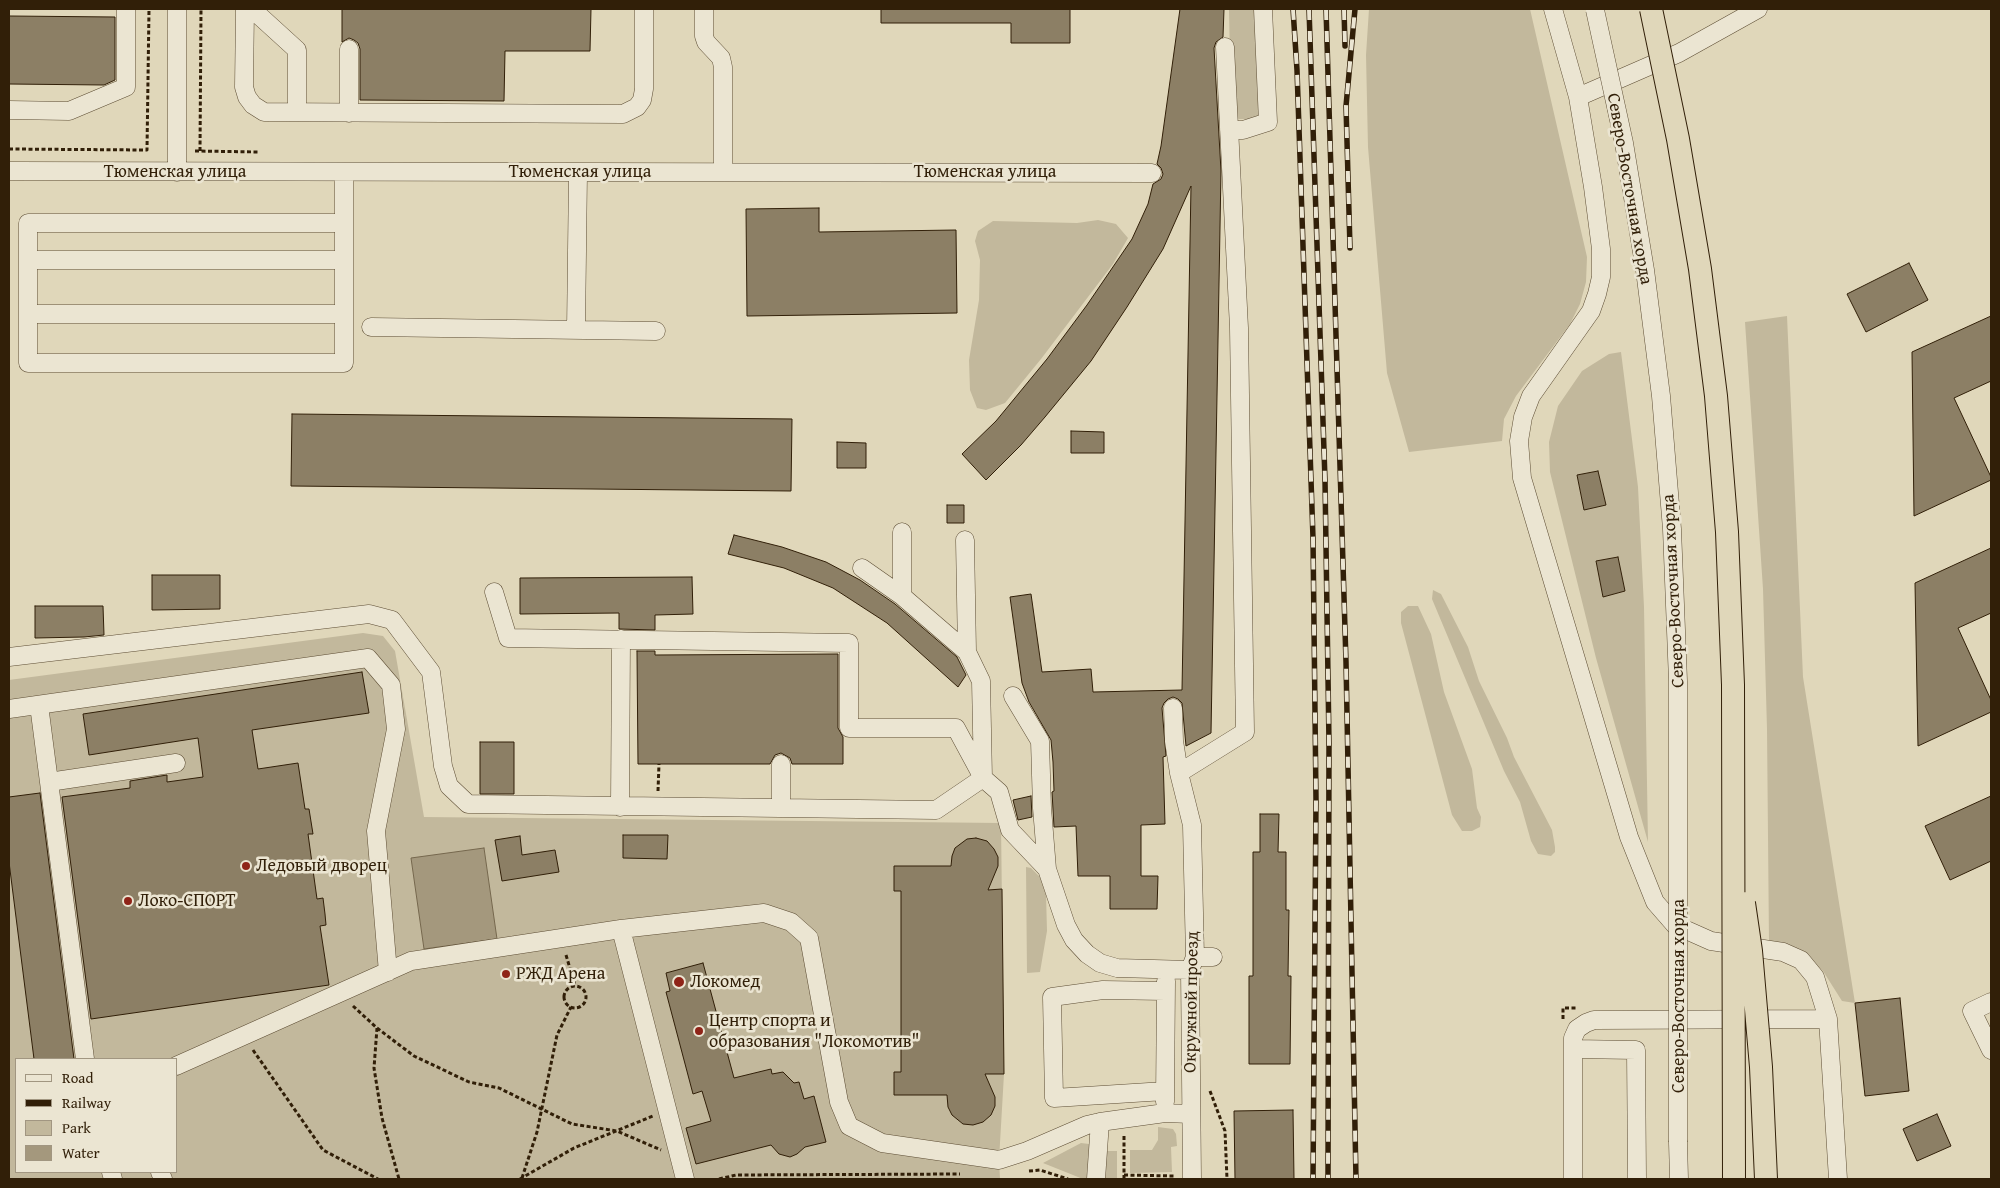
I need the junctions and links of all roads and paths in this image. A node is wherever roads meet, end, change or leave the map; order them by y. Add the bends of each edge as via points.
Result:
1 (126, 9) edge
2 (148, 9) edge
3 (177, 9) edge
4 (201, 9) edge
5 (245, 9) edge
6 (252, 9) edge
7 (644, 9) edge
8 (704, 9) edge
9 (1263, 9) edge
10 (1547, 9) edge
11 (1595, 9) edge
12 (1651, 9) edge
13 (1758, 9) edge
14 (1225, 47) dead end
15 (348, 49) dead end
16 (1578, 97) junction
17 (9, 110) edge
18 (297, 112) junction
19 (348, 112) junction
20 (1229, 130) junction
21 (9, 150) edge
22 (200, 151) dead end
23 (9, 171) edge
24 (177, 172) junction
25 (344, 172) junction
26 (723, 172) junction
27 (578, 173) junction
28 (1152, 173) dead end
29 (344, 223) junction
30 (28, 260) junction
31 (344, 260) junction
32 (28, 314) junction
33 (344, 314) junction
34 (371, 327) dead end
35 (576, 330) junction
36 (656, 331) dead end
37 (902, 532) dead end
38 (965, 540) dead end
39 (862, 568) dead end
40 (494, 592) dead end
41 (902, 596) junction
42 (621, 639) junction
43 (967, 652) junction
44 (9, 657) edge
45 (1013, 696) dead end
46 (39, 705) junction
47 (1173, 708) dead end
48 (9, 709) edge
49 (176, 763) dead end
50 (659, 764) dead end
51 (781, 764) dead end
52 (1180, 773) junction
53 (983, 778) junction
54 (49, 782) junction
55 (620, 807) junction
56 (658, 807) junction
57 (781, 808) junction
58 (1734, 828) junction
59 (1047, 869) junction
60 (621, 930) junction
61 (562, 938) junction
62 (1213, 957) dead end
63 (1193, 963) junction
64 (1166, 970) junction
65 (388, 972) junction
66 (574, 986) junction
67 (1166, 991) junction
68 (340, 994) junction
69 (1991, 1002) edge
70 (571, 1007) junction
71 (1828, 1020) junction
72 (377, 1028) junction
73 (244, 1037) junction
74 (1573, 1049) junction
75 (1991, 1050) edge
76 (85, 1058) edge
77 (178, 1065) edge
78 (1165, 1091) junction
79 (1210, 1091) dead end
80 (542, 1110) junction
81 (667, 1110) junction
82 (1165, 1113) junction
83 (1191, 1114) junction
84 (1124, 1119) junction
85 (1100, 1122) junction
86 (617, 1131) junction
87 (679, 1158) junction
88 (1024, 1171) dead end
89 (961, 1174) dead end
90 (1174, 1176) dead end
91 (1124, 1177) edge
92 (378, 1179) edge
93 (400, 1179) edge
94 (521, 1179) edge
95 (685, 1179) edge
96 (719, 1179) edge
97 (1068, 1179) edge
98 (1096, 1179) edge
99 (1192, 1179) edge
100 (1226, 1179) edge
101 (1573, 1179) edge
102 (1637, 1179) edge
103 (1678, 1179) edge
104 (1734, 1179) edge
105 (1766, 1179) edge
106 (1838, 1179) edge

1 - 17 street via 126,86 70,111
2 - 21 path via 147,150
3 - 24 street
4 - 22 path
5 - 18 street via 244,86 247,97 264,112
6 - 18 street via 297,50
7 - 19 street via 644,89 642,100 632,111 623,114
8 - 26 street via 704,36 721,58 723,67
9 - 20 street via 1268,122 1244,130
10 - 16 street
11 - 103 street, Северо-Восточная хорда, bridge via 1624,143 1645,270 1661,396 1672,529 1678,681
12 - 58 main road, bridge via 1700,269 1716,396 1727,532
13 - 16 street via 1679,53
14 - 20 street
15 - 19 street
16 - 71 street via 1598,222 1601,277 1590,311 1531,396 1519,441 1522,478 1629,837 1655,902 1675,925 1711,941 1783,952 1801,960 1816,977
18 - 19 street
20 - 52 street via 1239,328 1245,732
23 - 24 street, Тюменская улица
24 - 25 street, Тюменская улица
25 - 27 street, Тюменская улица
25 - 29 street
26 - 27 street, Тюменская улица
26 - 28 street, Тюменская улица
27 - 35 street
29 - 30 street via 28,223
29 - 31 street
30 - 31 street
30 - 32 street
31 - 33 street
32 - 33 street
32 - 33 street via 28,363 344,363
34 - 35 street
35 - 36 street
37 - 41 street
38 - 43 street
39 - 41 street
40 - 42 street via 508,638
41 - 43 street
42 - 53 street via 849,643 849,728 956,728
42 - 55 street
43 - 53 street via 981,681
44 - 55 street via 369,614 392,620 431,672 443,766 449,786 468,804
45 - 59 street via 1040,741
46 - 48 street
46 - 54 street
46 - 65 street via 368,658 391,685 396,729 376,831
47 - 52 street, Окружной проезд via 1174,741
49 - 54 street
50 - 56 path
51 - 57 street
52 - 63 street, Окружной проезд via 1192,825
53 - 57 street via 936,810
53 - 59 street via 998,792 1010,830
54 - 76 street
55 - 56 street
56 - 57 street
58 - 104 main road, bridge
58 - 105 main road, bridge via 1751,952
59 - 64 street via 1066,924 1074,940 1087,954 1100,963 1117,968
60 - 61 street
60 - 81 street
60 - 85 street via 764,913 791,922 809,938 843,1110 850,1126 882,1143 999,1160
61 - 65 street via 411,961
61 - 66 path
62 - 63 street
63 - 64 street
63 - 83 street, Окружной проезд
64 - 67 street
65 - 68 street
66 - 70 path via 564,995
66 - 70 path via 584,989 586,998 581,1006
67 - 78 street
67 - 78 street via 1102,990 1052,996 1054,1098
68 - 72 path
68 - 73 street
69 - 75 street via 1972,1011
70 - 80 path via 558,1035
71 - 74 street via 1594,1020 1577,1029
71 - 106 street
72 - 80 path via 414,1056 470,1082 499,1088
72 - 93 path via 374,1068 382,1118
73 - 77 street
73 - 92 path via 323,1150
74 - 101 street
74 - 102 street via 1636,1050
78 - 82 street
79 - 100 path via 1225,1131
80 - 86 path via 572,1124
80 - 94 path
81 - 86 path
81 - 87 street
82 - 83 street
82 - 84 street
83 - 99 street, Окружной проезд
84 - 85 street
84 - 91 path
85 - 98 street
86 - 87 path
86 - 94 path via 574,1148
87 - 95 street
88 - 97 path via 1040,1170
89 - 96 path via 736,1175
90 - 91 path

